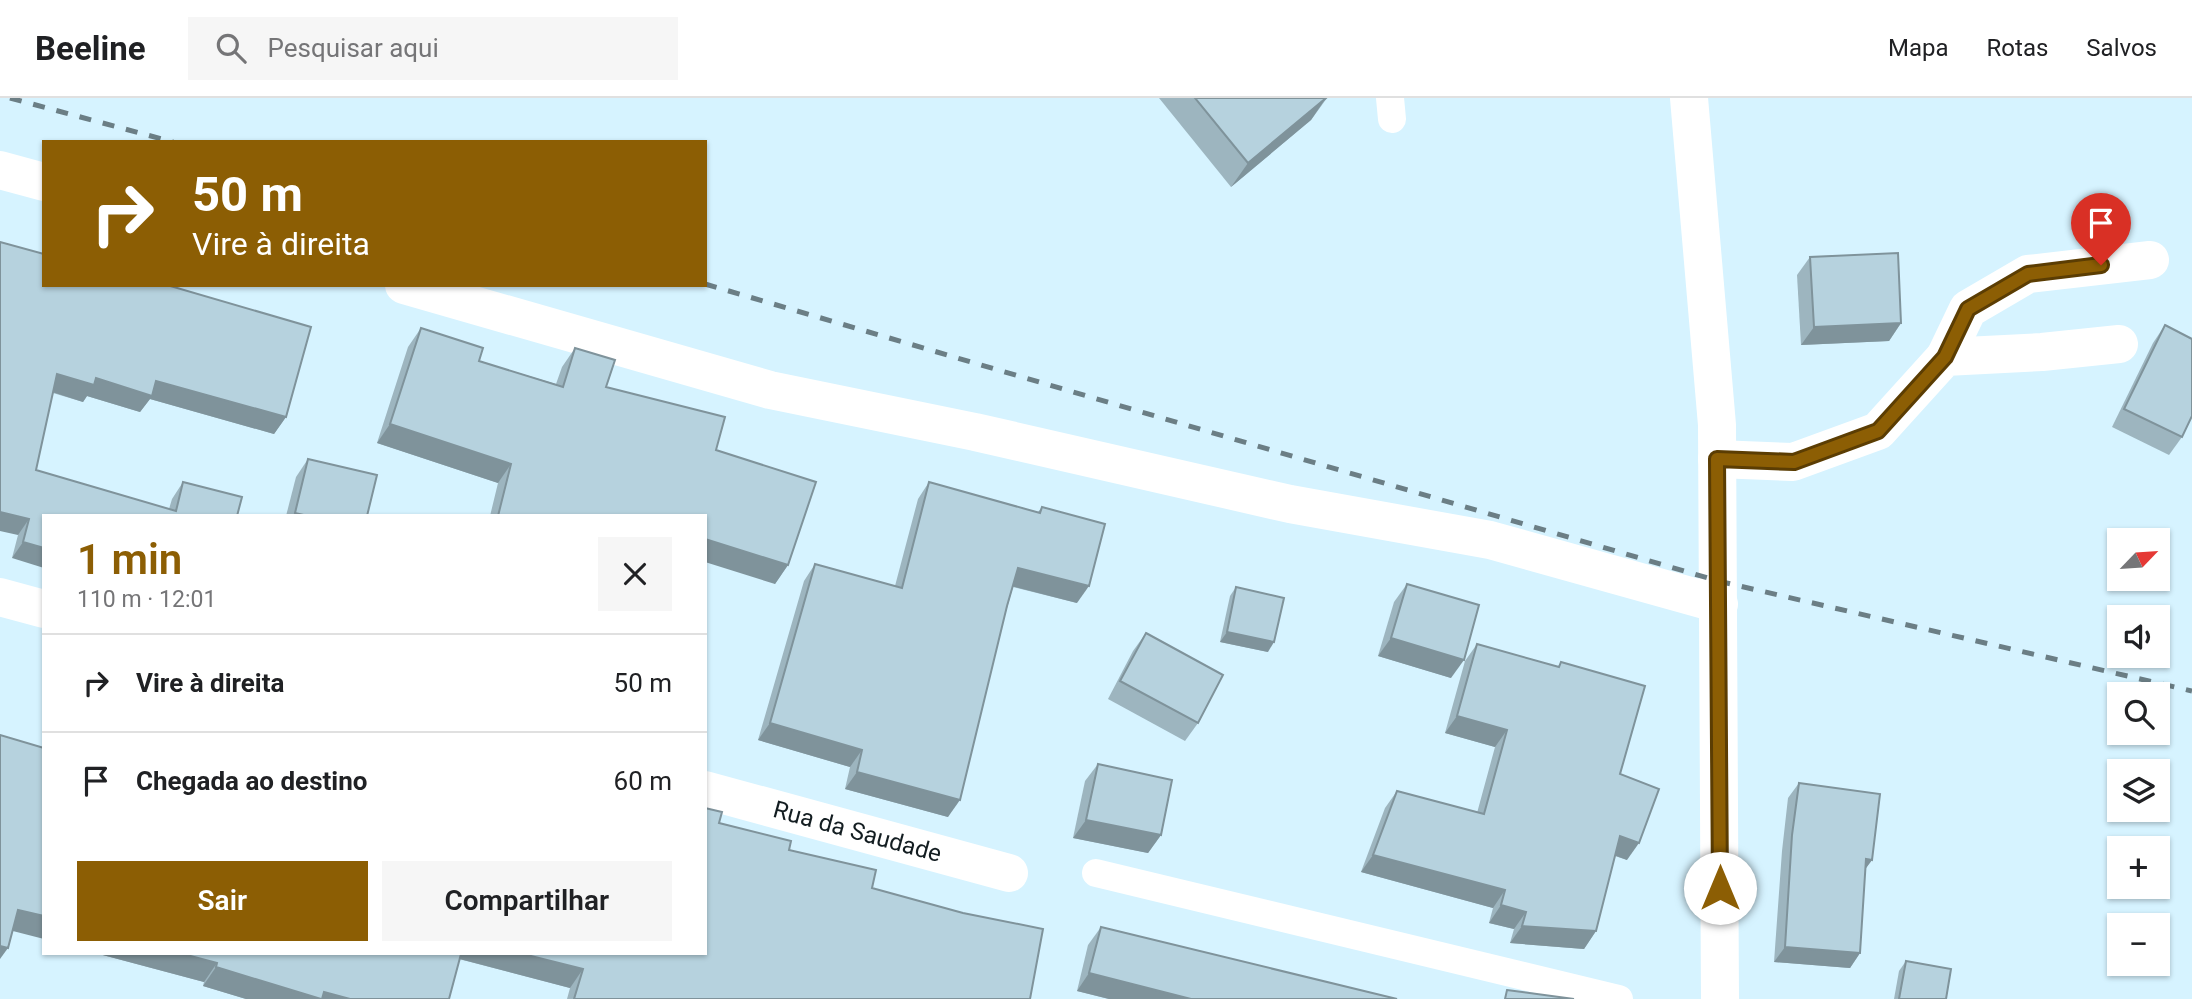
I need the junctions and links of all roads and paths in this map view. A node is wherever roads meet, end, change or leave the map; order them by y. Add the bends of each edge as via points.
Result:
1 (1689, 98) edge
2 (0, 170) edge
3 (42, 181) edge
4 (2150, 260) dead end
5 (411, 287) edge
6 (2119, 344) dead end
7 (1945, 357) junction
8 (1717, 459) junction
9 (0, 597) edge
10 (1719, 604) junction
11 (42, 608) edge
12 (707, 791) edge
13 (1009, 873) dead end
14 (1096, 873) dead end
15 (1619, 999) edge
16 (1720, 999) edge

1 - 8 street
2 - 3 street
4 - 7 street via 2028,274 1968,309
5 - 10 street via 770,390 1290,504 1490,540
6 - 7 street
7 - 8 street via 1878,431 1794,462
8 - 10 street
9 - 11 street
10 - 16 street
12 - 13 street, Rua da Saudade
14 - 15 lane

